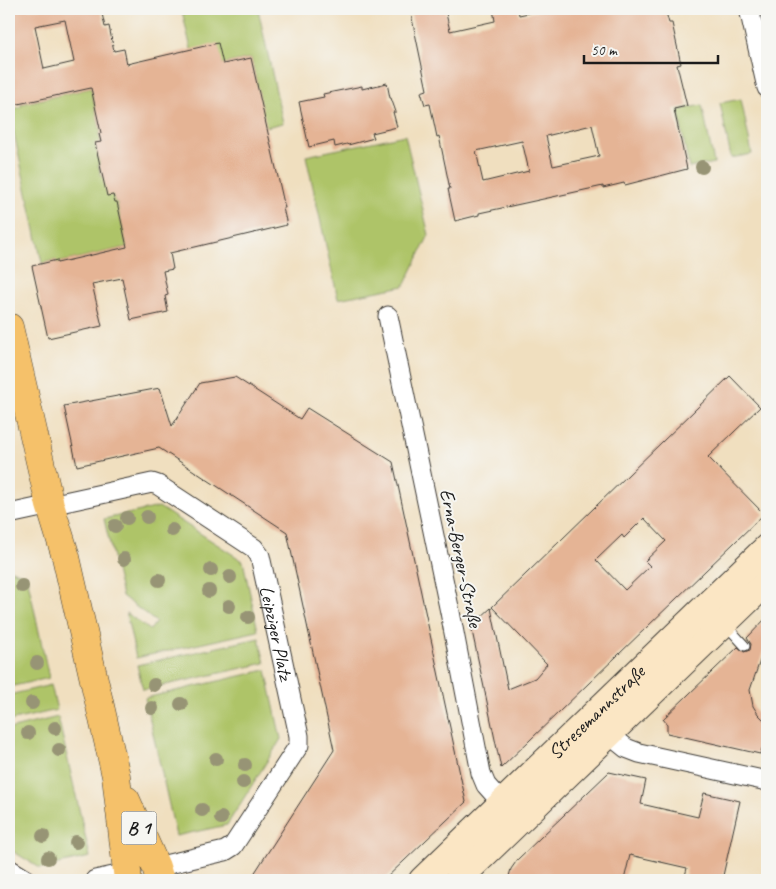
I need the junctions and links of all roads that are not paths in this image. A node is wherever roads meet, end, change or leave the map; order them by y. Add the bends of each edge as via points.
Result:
1 (749, 9) edge
2 (767, 88) edge
3 (388, 316) dead end
4 (9, 327) edge
5 (50, 505) junction
6 (9, 514) edge
7 (767, 546) edge
8 (767, 582) edge
9 (724, 623) junction
10 (745, 646) dead end
11 (655, 654) junction
12 (673, 673) junction
13 (600, 726) junction
14 (116, 776) junction
15 (767, 781) edge
16 (502, 803) junction
17 (9, 869) edge
18 (158, 873) edge
19 (127, 877) edge
20 (426, 879) edge
21 (27, 880) edge
22 (95, 880) edge
23 (458, 880) edge

1 - 2 street
3 - 16 street, Erna-Berger-Straße via 481,773
4 - 5 main road, B 1
5 - 6 street, Leipziger Platz
5 - 14 main road, Leipziger Platz / B 1 via 66,557
5 - 18 street, Leipziger Platz via 152,483 254,548 260,556 299,745 233,846
7 - 11 main road, Stresemannstraße
8 - 9 main road, Stresemannstraße
9 - 10 lane
9 - 12 main road, Stresemannstraße
11 - 12 main road
11 - 13 main road, Stresemannstraße
12 - 13 main road, Stresemannstraße
13 - 15 street via 626,748 639,753
13 - 16 main road, Stresemannstraße
13 - 23 main road, Stresemannstraße
14 - 18 main road, Leipziger Platz / B 1
14 - 19 main road, Leipziger Platz / B 1
16 - 20 main road, Stresemannstraße
17 - 21 street
19 - 22 street, Leipziger Platz

